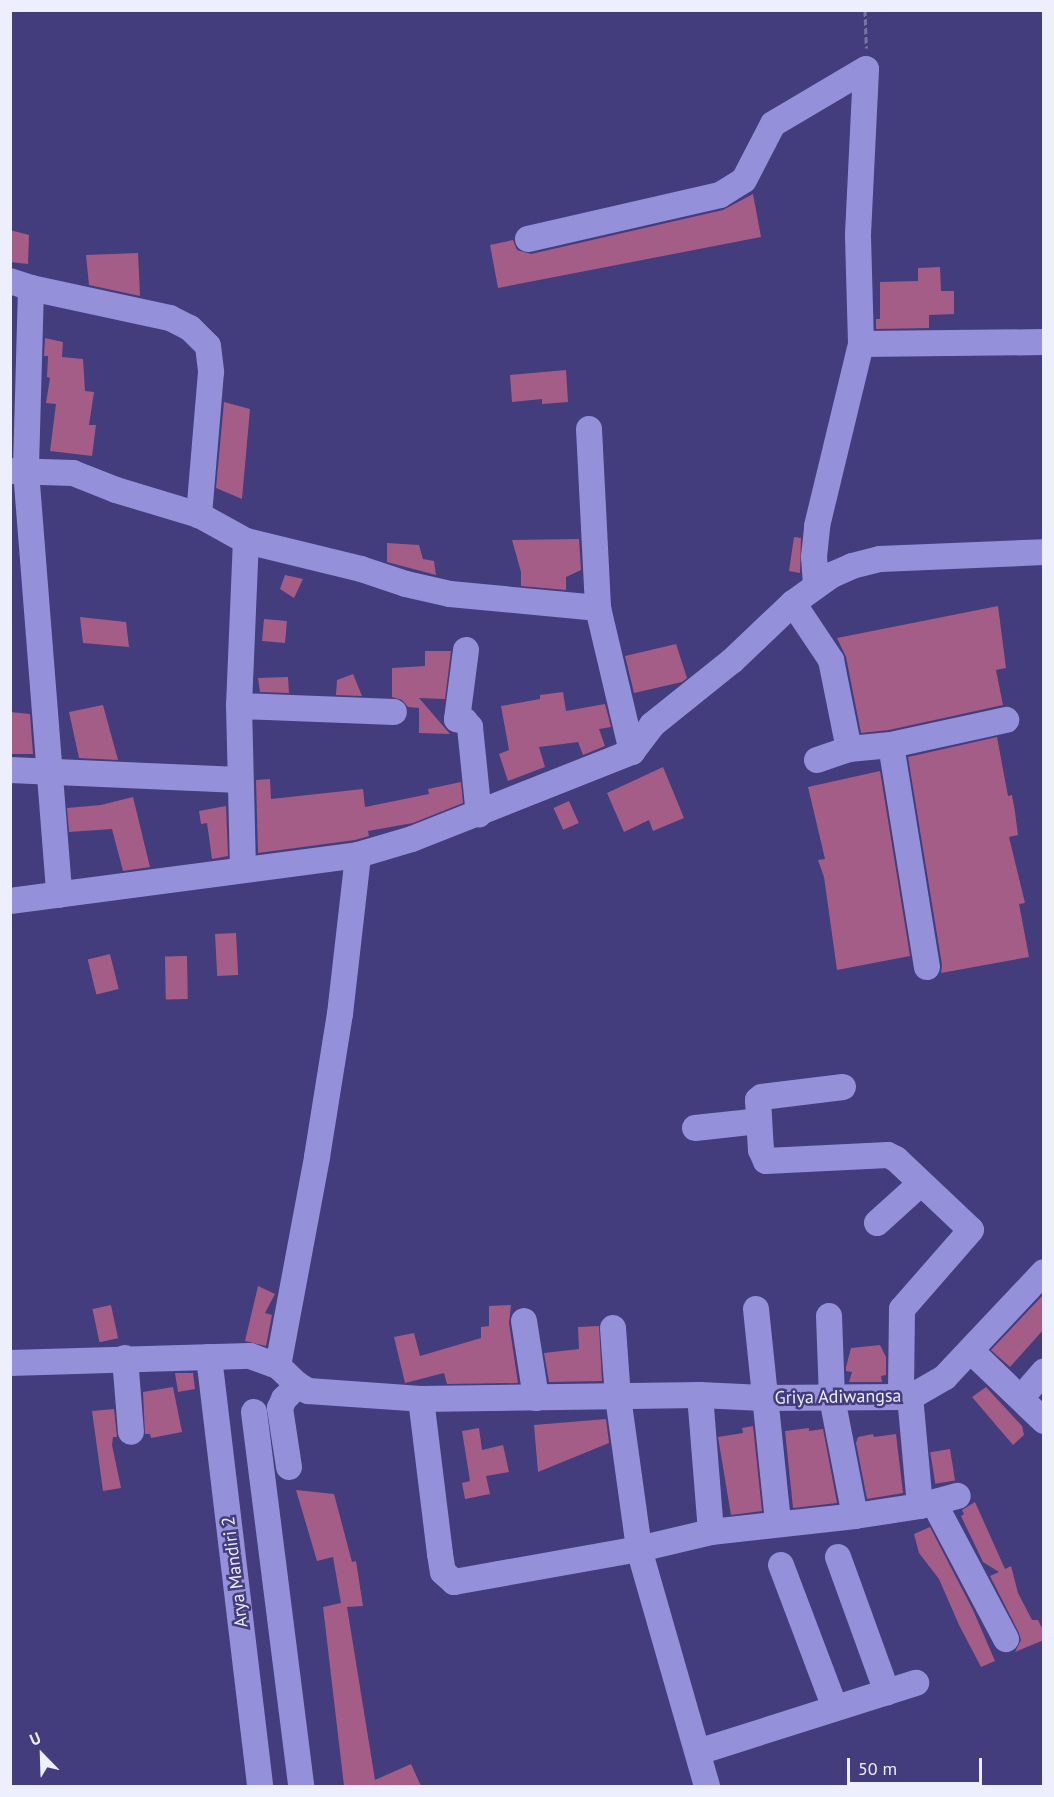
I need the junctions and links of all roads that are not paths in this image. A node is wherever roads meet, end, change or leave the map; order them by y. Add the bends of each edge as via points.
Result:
1 (528, 238) dead end
2 (21, 285) edge
3 (1044, 342) edge
4 (861, 344) junction
5 (589, 429) dead end
6 (18, 471) edge
7 (199, 515) junction
8 (246, 541) junction
9 (1044, 552) edge
10 (816, 585) junction
11 (794, 603) junction
12 (598, 608) junction
13 (466, 650) dead end
14 (239, 705) junction
15 (394, 712) dead end
16 (1005, 720) dead end
17 (891, 745) junction
18 (849, 749) junction
19 (632, 752) junction
20 (817, 760) dead end
21 (10, 770) edge
22 (50, 770) junction
23 (240, 780) junction
24 (479, 815) junction
25 (358, 855) junction
26 (243, 869) junction
27 (59, 895) junction
28 (10, 901) edge
29 (927, 967) dead end
30 (843, 1087) dead end
31 (759, 1121) junction
32 (694, 1128) dead end
33 (920, 1184) junction
34 (877, 1223) dead end
35 (1044, 1272) edge
36 (756, 1309) dead end
37 (830, 1316) dead end
38 (524, 1321) dead end
39 (613, 1328) dead end
40 (971, 1351) junction
41 (209, 1357) junction
42 (125, 1358) junction
43 (10, 1363) edge
44 (278, 1366) junction
45 (1044, 1372) edge
46 (298, 1385) junction
47 (700, 1395) junction
48 (618, 1397) junction
49 (905, 1397) junction
50 (536, 1398) junction
51 (763, 1398) junction
52 (832, 1398) junction
53 (1020, 1398) junction
54 (421, 1399) junction
55 (216, 1414) junction
56 (1044, 1421) edge
57 (131, 1432) dead end
58 (289, 1467) dead end
59 (958, 1496) dead end
60 (927, 1504) junction
61 (855, 1516) junction
62 (778, 1523) junction
63 (711, 1532) junction
64 (639, 1548) junction
65 (838, 1557) dead end
66 (781, 1564) dead end
67 (1005, 1640) dead end
68 (916, 1683) dead end
69 (887, 1692) junction
70 (836, 1708) junction
71 (698, 1752) junction
72 (260, 1786) edge
73 (302, 1786) edge
74 (707, 1786) edge

1 - 4 street via 720,195 744,180 773,124 866,69 858,234
2 - 6 street
2 - 7 street via 170,318 190,328 208,346 211,372
3 - 4 street
4 - 10 street via 817,526
5 - 12 street
6 - 7 street via 73,472
6 - 22 street
7 - 8 street
8 - 12 street via 450,594
8 - 14 street
9 - 10 street via 880,559 852,566
10 - 11 street
11 - 18 street via 831,660
11 - 19 street via 732,661 652,725
12 - 19 street
13 - 24 street via 457,719 470,727
14 - 15 street
14 - 23 street
16 - 17 street
17 - 18 street
17 - 29 street
18 - 20 street
19 - 24 street
21 - 22 street
22 - 23 street
22 - 27 street
23 - 26 street
24 - 25 street
25 - 26 street
25 - 44 street via 340,1014
26 - 27 street
27 - 28 street
30 - 31 street via 762,1097
31 - 32 street
31 - 33 street via 766,1161 888,1155
33 - 34 street
33 - 49 street via 971,1230 902,1309
35 - 40 street, Griya Adiwangsa
36 - 51 street
37 - 52 street
38 - 50 street
39 - 48 street
40 - 49 street, Griya Adiwangsa via 945,1377
40 - 53 street
41 - 42 street
41 - 44 street via 250,1356
41 - 55 street, Arya Mandiri 2
42 - 43 street
42 - 57 street
44 - 46 street
45 - 53 street
46 - 54 street, Griya Adiwangsa via 325,1393
46 - 58 street via 284,1398 280,1408
47 - 48 street, Griya Adiwangsa
47 - 51 street, Griya Adiwangsa
47 - 63 street
48 - 50 street, Griya Adiwangsa
48 - 64 street
49 - 52 street, Griya Adiwangsa
49 - 60 street
50 - 54 street, Griya Adiwangsa
51 - 52 street, Griya Adiwangsa
51 - 62 street
52 - 61 street
53 - 56 street
54 - 64 street via 443,1572 454,1582
55 - 72 street, Arya Mandiri 2
55 - 73 street via 263,1411
59 - 60 street
60 - 61 street
60 - 67 street
61 - 62 street
62 - 63 street
63 - 64 street
64 - 71 street
65 - 69 street
66 - 70 street
68 - 69 street
69 - 70 street
70 - 71 street
71 - 74 street

